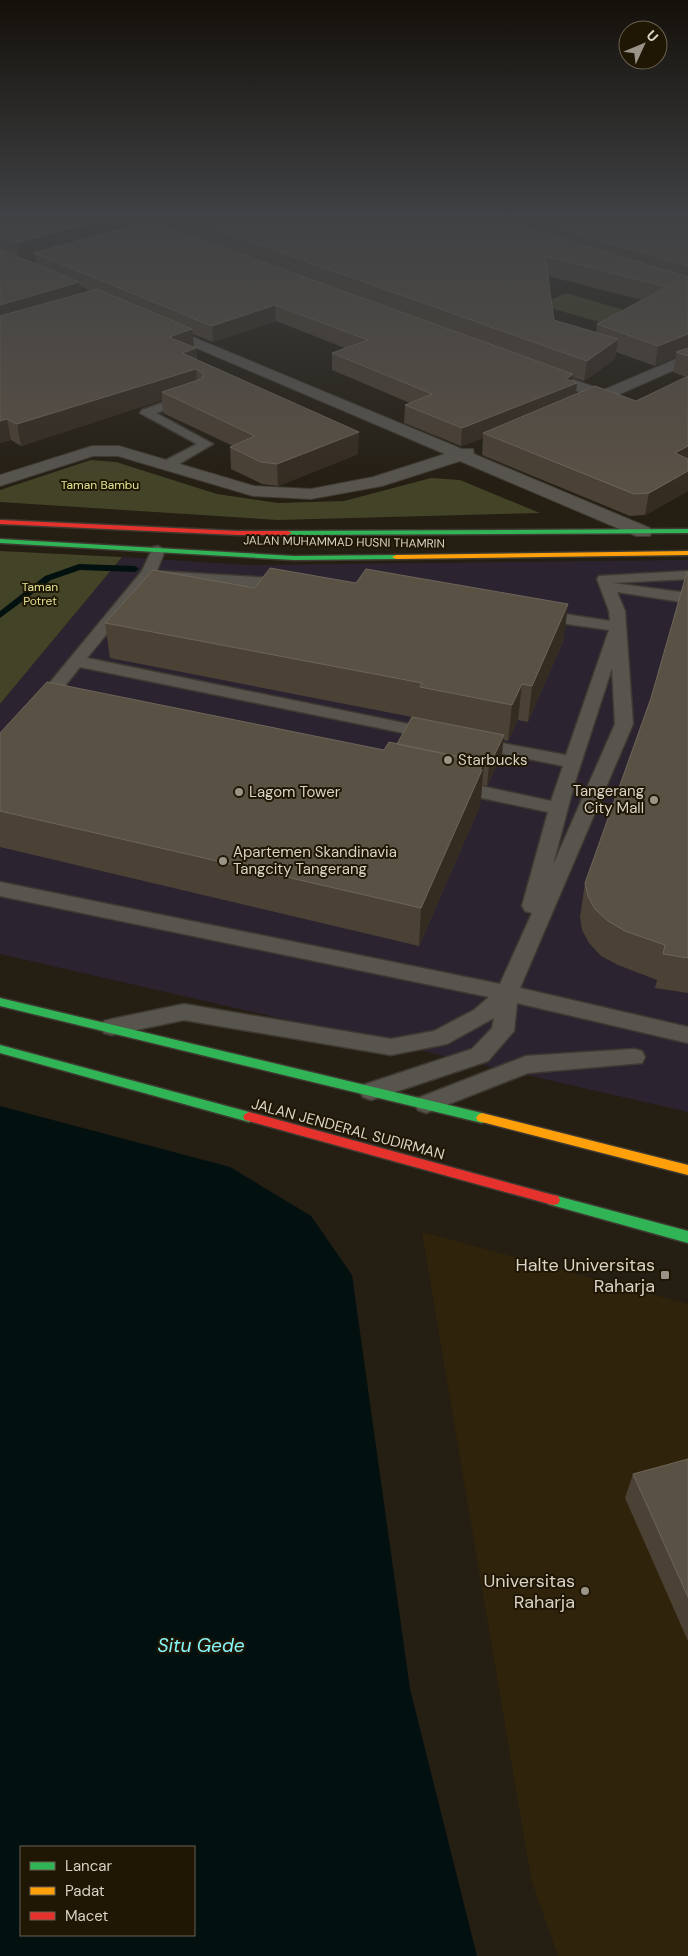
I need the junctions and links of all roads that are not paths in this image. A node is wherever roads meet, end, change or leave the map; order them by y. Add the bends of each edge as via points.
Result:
1 (144, 320) edge
2 (688, 358) edge
3 (530, 369) edge
4 (198, 395) edge
5 (604, 396) junction
6 (586, 404) edge
7 (486, 445) edge
8 (460, 455) junction
9 (168, 465) junction
10 (0, 481) edge
11 (0, 522) edge
12 (688, 531) edge
13 (643, 532) junction
14 (238, 533) junction
15 (266, 533) junction
16 (0, 541) edge
17 (64, 544) junction
18 (0, 546) edge
19 (158, 550) junction
20 (688, 553) edge
21 (235, 555) junction
22 (261, 556) junction
23 (599, 556) junction
24 (146, 575) junction
25 (688, 575) edge
26 (605, 582) junction
27 (300, 585) edge
28 (688, 598) edge
29 (522, 612) edge
30 (618, 627) junction
31 (76, 661) junction
32 (44, 700) junction
33 (64, 704) edge
34 (32, 716) edge
35 (572, 762) junction
36 (432, 781) edge
37 (559, 808) junction
38 (0, 889) edge
39 (507, 993) junction
40 (0, 1002) edge
41 (112, 1027) junction
42 (688, 1035) edge
43 (0, 1049) edge
44 (634, 1057) dead end
45 (371, 1091) junction
46 (426, 1104) junction
47 (688, 1170) edge
48 (688, 1237) edge

1 - 8 street
2 - 5 street
3 - 5 street
4 - 9 lane via 146,414 207,444
5 - 6 street
7 - 8 street
8 - 9 street via 376,482 311,494 253,491
8 - 13 street
9 - 10 street via 119,451 92,451
11 - 14 main road, JALAN MUHAMMAD HUSNI THAMRIN
12 - 13 main road, JALAN MUHAMMAD HUSNI THAMRIN
13 - 15 main road, JALAN MUHAMMAD HUSNI THAMRIN
14 - 15 main road, JALAN MUHAMMAD HUSNI THAMRIN
14 - 21 main road via 243,541
15 - 22 main road via 251,541
16 - 17 main road, JALAN MUHAMMAD HUSNI THAMRIN
17 - 18 main road
17 - 19 main road, JALAN MUHAMMAD HUSNI THAMRIN
19 - 21 main road, JALAN MUHAMMAD HUSNI THAMRIN
19 - 24 lane
20 - 23 main road, JALAN MUHAMMAD HUSNI THAMRIN
21 - 22 main road, JALAN MUHAMMAD HUSNI THAMRIN
22 - 23 main road, JALAN MUHAMMAD HUSNI THAMRIN
23 - 26 lane
24 - 27 lane
24 - 31 lane
25 - 26 lane
26 - 28 lane
26 - 30 lane via 617,611
29 - 30 lane
30 - 35 lane
30 - 39 lane via 624,724
31 - 32 lane
31 - 35 lane
32 - 33 lane
32 - 34 lane
35 - 37 lane
36 - 37 lane
37 - 39 lane
38 - 39 lane
39 - 41 lane via 482,1016 439,1038 391,1047 184,1012
39 - 42 lane
39 - 45 lane via 503,1031 480,1055
40 - 41 main road
41 - 45 main road
43 - 48 main road, JALAN JENDERAL SUDIRMAN
44 - 46 lane via 526,1065
45 - 46 main road
46 - 47 main road

